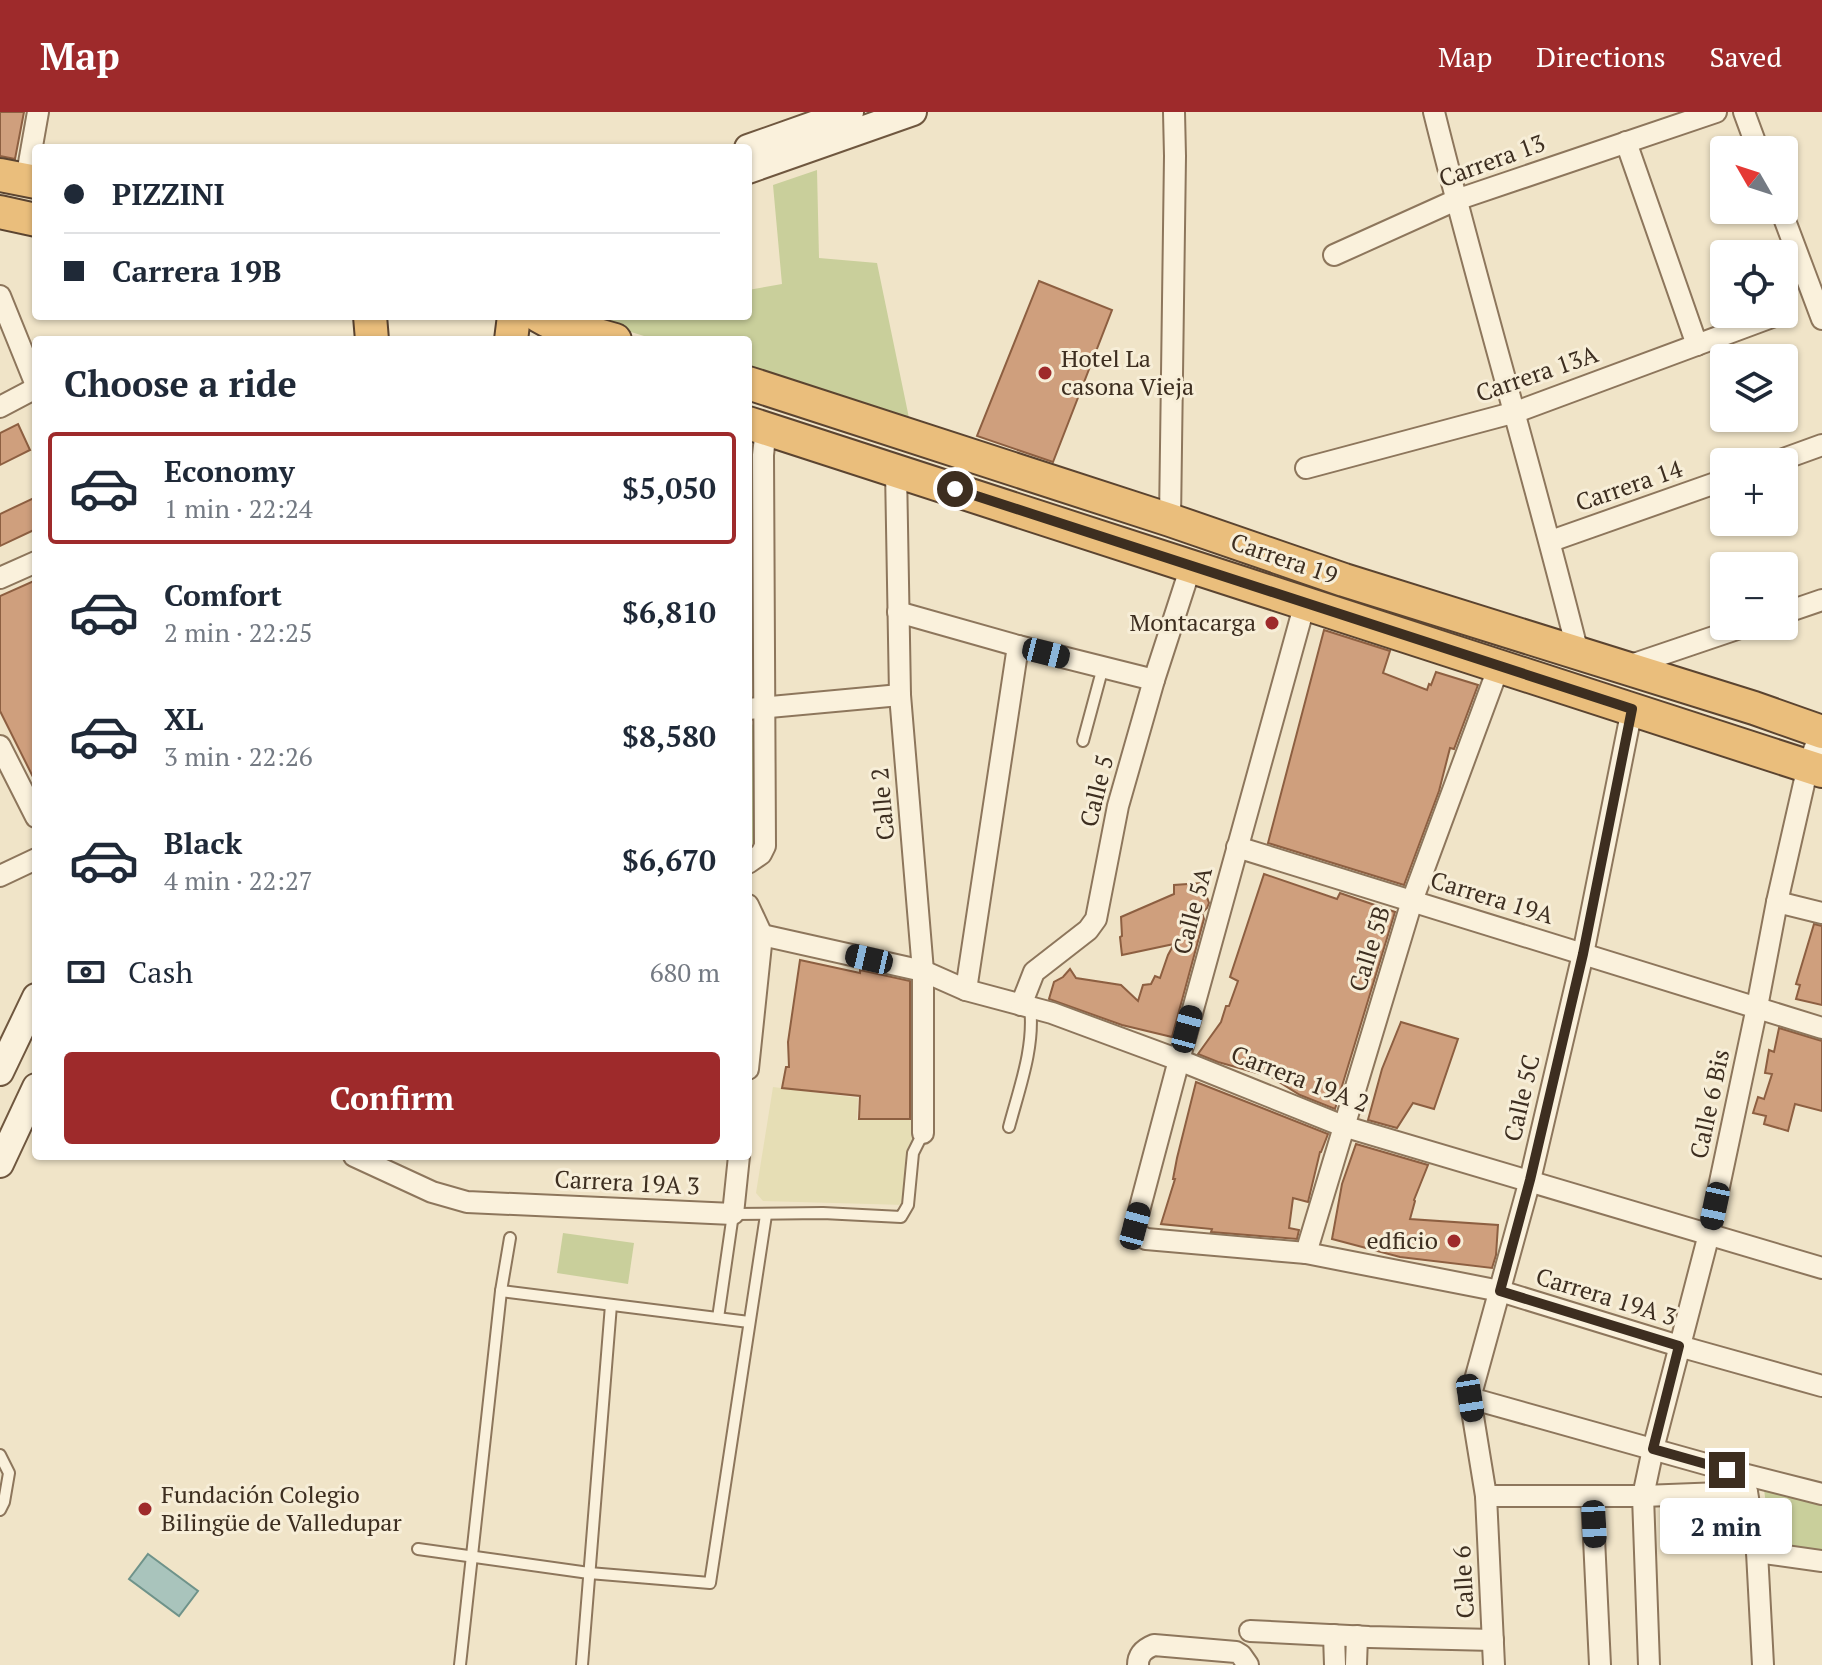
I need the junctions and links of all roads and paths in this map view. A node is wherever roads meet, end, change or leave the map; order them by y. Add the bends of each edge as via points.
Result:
1 (38, 112) edge
2 (850, 112) edge
3 (913, 112) edge
4 (1174, 112) edge
5 (1434, 112) edge
6 (1716, 112) edge
7 (1744, 112) edge
8 (1753, 136) edge
9 (1626, 142) junction
10 (752, 147) edge
11 (752, 169) edge
12 (21, 179) edge
13 (1456, 200) junction
14 (0, 212) edge
15 (32, 219) edge
16 (1787, 224) edge
17 (1334, 255) dead end
18 (0, 296) edge
19 (1820, 306) edge
20 (1798, 310) edge
21 (546, 320) edge
22 (1742, 328) edge
23 (601, 336) edge
24 (1697, 345) junction
25 (32, 376) edge
26 (752, 384) edge
27 (32, 388) edge
28 (0, 407) edge
29 (1516, 412) junction
30 (756, 440) edge
31 (1822, 445) edge
32 (1798, 454) edge
33 (1306, 468) dead end
34 (896, 470) junction
35 (1710, 485) edge
36 (1170, 520) junction
37 (1551, 541) junction
38 (32, 564) edge
39 (1191, 566) junction
40 (0, 578) edge
41 (1822, 600) edge
42 (1305, 603) junction
43 (1798, 608) edge
44 (898, 612) junction
45 (1710, 638) edge
46 (1018, 646) junction
47 (1578, 653) junction
48 (1499, 666) junction
49 (1103, 667) junction
50 (1623, 668) junction
51 (1154, 680) junction
52 (900, 695) junction
53 (756, 708) edge
54 (1754, 708) junction
55 (1632, 709) junction
56 (1822, 732) edge
57 (1083, 741) dead end
58 (0, 746) edge
59 (1745, 746) junction
60 (1817, 759) edge
61 (32, 809) edge
62 (1237, 847) junction
63 (752, 860) edge
64 (32, 861) edge
65 (0, 876) edge
66 (1412, 901) junction
67 (1777, 902) junction
68 (1822, 913) edge
69 (752, 914) edge
70 (762, 935) junction
71 (1583, 954) junction
72 (923, 971) junction
73 (966, 990) junction
74 (32, 1005) edge
75 (1025, 1006) junction
76 (1757, 1007) junction
77 (1822, 1028) edge
78 (752, 1031) edge
79 (1179, 1060) junction
80 (0, 1072) edge
81 (32, 1096) edge
82 (1343, 1126) junction
83 (1009, 1127) dead end
84 (923, 1133) joint
85 (363, 1160) edge
86 (739, 1160) edge
87 (0, 1164) edge
88 (1530, 1180) junction
89 (733, 1214) junction
90 (766, 1215) junction
91 (1136, 1233) joint
92 (1709, 1234) junction
93 (510, 1238) dead end
94 (1306, 1253) junction
95 (1822, 1268) edge
96 (501, 1291) junction
97 (1500, 1291) junction
98 (611, 1305) junction
99 (718, 1318) junction
100 (749, 1322) junction
101 (1679, 1346) junction
102 (1822, 1386) edge
103 (1470, 1398) junction
104 (1653, 1449) junction
105 (0, 1455) edge
106 (1727, 1470) junction
107 (1747, 1492) junction
108 (1822, 1494) edge
109 (1486, 1496) junction
110 (1592, 1496) junction
111 (1643, 1496) junction
112 (0, 1510) edge
113 (418, 1549) dead end
114 (1757, 1552) junction
115 (472, 1556) junction
116 (1822, 1561) edge
117 (589, 1573) junction
118 (1250, 1631) dead end
119 (1334, 1635) junction
120 (1357, 1636) junction
121 (1493, 1640) junction
122 (460, 1665) edge
123 (582, 1665) edge
124 (1138, 1665) edge
125 (1248, 1665) edge
126 (1335, 1665) edge
127 (1356, 1665) edge
128 (1494, 1665) edge
129 (1600, 1665) edge
130 (1649, 1665) edge
131 (1763, 1665) edge

1 - 12 street
2 - 10 main road
3 - 11 main road
4 - 36 street
5 - 13 street
6 - 9 street, Carrera 13
7 - 8 street
9 - 13 street, Carrera 13
9 - 24 street
13 - 17 street, Carrera 13
13 - 29 street
14 - 15 highway
16 - 19 street
18 - 25 street
19 - 20 street, Carrera 13A
21 - 23 highway
22 - 24 street, Carrera 13A
24 - 29 street, Carrera 13A
26 - 36 highway, Carrera 19
27 - 28 street
29 - 33 street, Carrera 13A
29 - 37 street
30 - 34 highway, Carrera 19
30 - 53 street
31 - 32 street
34 - 39 highway, Carrera 19
34 - 44 street, Calle 2
35 - 37 street, Carrera 14
36 - 47 highway, Carrera 19
37 - 47 street
38 - 40 street
39 - 42 highway, Carrera 19
39 - 51 street, Calle 5
41 - 43 street
42 - 48 highway, Carrera 19
42 - 62 street, Calle 5A
44 - 46 street
44 - 52 street, Calle 2
45 - 50 street
46 - 49 street
46 - 73 street
47 - 50 highway, Carrera 19
48 - 55 highway, Carrera 19
48 - 66 street, Calle 5B
49 - 51 street
49 - 57 lane
50 - 54 highway, Carrera 19
51 - 75 street, Calle 5 via 1118,806 1096,919 1034,972
52 - 53 street
52 - 72 street, Calle 2
53 - 63 street via 765,846
54 - 56 highway, Carrera 19
54 - 59 street via 1770,724 1758,740
55 - 59 highway, Carrera 19
55 - 71 street, Calle 5C
58 - 61 street
59 - 60 highway, Carrera 19
60 - 67 street, Calle 6 Bis
62 - 66 street, Carrera 19A
62 - 79 street, Calle 5A
64 - 65 street
66 - 71 street, Carrera 19A
66 - 82 street, Calle 5B
67 - 68 street
67 - 76 street, Calle 6 Bis
69 - 70 street
70 - 72 street, Carrera 19A 2
70 - 78 street
71 - 76 street, Carrera 19A
71 - 88 street, Calle 5C
72 - 73 street, Carrera 19A 2
72 - 84 street, Calle 2
73 - 75 street, Carrera 19A 2
74 - 80 main road
75 - 79 street, Carrera 19A 2
75 - 83 lane via 1032,1022 1030,1042
76 - 77 street, Carrera 19A
76 - 92 street, Calle 6 Bis
79 - 82 street, Carrera 19A 2
79 - 91 street, Calle 5A
81 - 87 main road
82 - 88 street, Carrera 19A 2
82 - 94 street, Calle 5B
84 - 90 lane, Carrera 19A 3 via 913,1153 908,1205 901,1217
85 - 89 street, Carrera 19A 3 via 467,1202
86 - 89 street
88 - 92 street, Carrera 19A 2
88 - 97 street, Calle 5C
89 - 90 lane, Carrera 19A 3
89 - 99 lane
90 - 100 lane
91 - 94 street, Carrera 19A 3 via 1146,1239
92 - 95 street, Carrera 19A 2
92 - 101 street, Calle 6 Bis
93 - 96 lane
94 - 97 street, Carrera 19A 3
96 - 98 lane
96 - 115 lane
97 - 101 street, Carrera 19A 3
97 - 103 street, Calle 5C
98 - 99 lane
98 - 117 lane
99 - 100 lane
100 - 117 lane via 710,1583
101 - 102 street, Carrera 19A 3
101 - 104 street, Calle 6 Bis
103 - 104 street
103 - 109 street, Calle 5C
104 - 106 street
104 - 111 street, Calle 6 Bis
105 - 112 lane via 9,1473
106 - 107 street
106 - 108 street
107 - 111 street
107 - 114 street
109 - 110 street
109 - 121 street, Calle 6
110 - 111 street
110 - 129 street
111 - 130 street, Calle 6 Bis
113 - 115 lane
114 - 116 street
114 - 131 street
115 - 117 lane
115 - 122 lane
117 - 123 lane
118 - 119 street
119 - 120 street
119 - 126 street
120 - 121 street
120 - 127 street
121 - 128 street, Calle 6
124 - 125 street via 1142,1651 1154,1645 1236,1652

